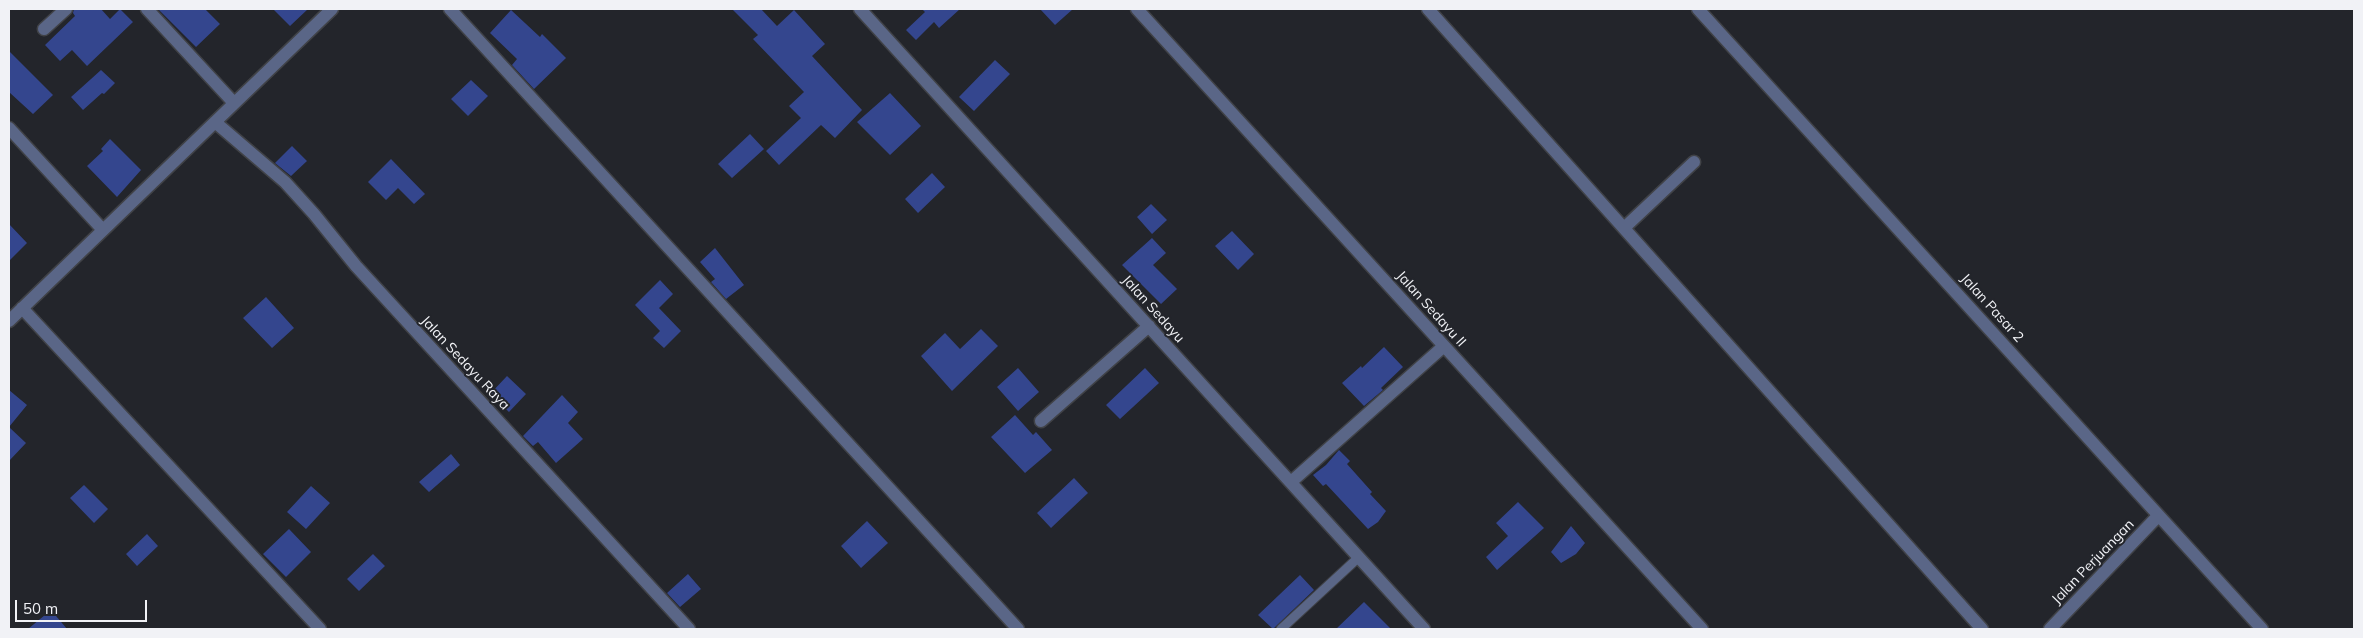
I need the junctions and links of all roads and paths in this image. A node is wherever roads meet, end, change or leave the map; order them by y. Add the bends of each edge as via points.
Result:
1 (66, 9) edge
2 (147, 9) edge
3 (332, 9) edge
4 (450, 9) edge
5 (860, 9) edge
6 (1137, 9) edge
7 (1428, 9) edge
8 (1698, 9) edge
9 (44, 29) dead end
10 (234, 103) junction
11 (214, 122) junction
12 (9, 128) edge
13 (1694, 162) dead end
14 (1624, 228) junction
15 (103, 230) junction
16 (22, 308) junction
17 (9, 321) edge
18 (1149, 326) junction
19 (1444, 346) junction
20 (1041, 421) dead end
21 (1290, 482) junction
22 (2158, 516) junction
23 (1359, 557) junction
24 (320, 629) edge
25 (689, 629) edge
26 (1018, 629) edge
27 (1281, 629) edge
28 (1424, 629) edge
29 (1702, 629) edge
30 (1982, 629) edge
31 (2050, 629) edge
32 (2262, 629) edge

1 - 9 street
2 - 10 street
3 - 10 street
4 - 26 street
5 - 18 street, Jalan Sedayu
6 - 19 street, Jalan Sedayu II
7 - 14 street
8 - 22 street, Jalan Pasar 2
10 - 11 street
11 - 15 street
11 - 25 street, Jalan Sedayu Raya via 285,182 356,266
12 - 15 street
13 - 14 street
14 - 30 street
15 - 16 street
16 - 17 street
16 - 24 street
18 - 20 street
18 - 21 street, Jalan Sedayu
19 - 21 street
19 - 29 street, Jalan Sedayu II
21 - 23 street, Jalan Sedayu
22 - 31 street, Jalan Perjuangan
22 - 32 street, Jalan Pasar 2
23 - 27 lane
23 - 28 street, Jalan Sedayu

